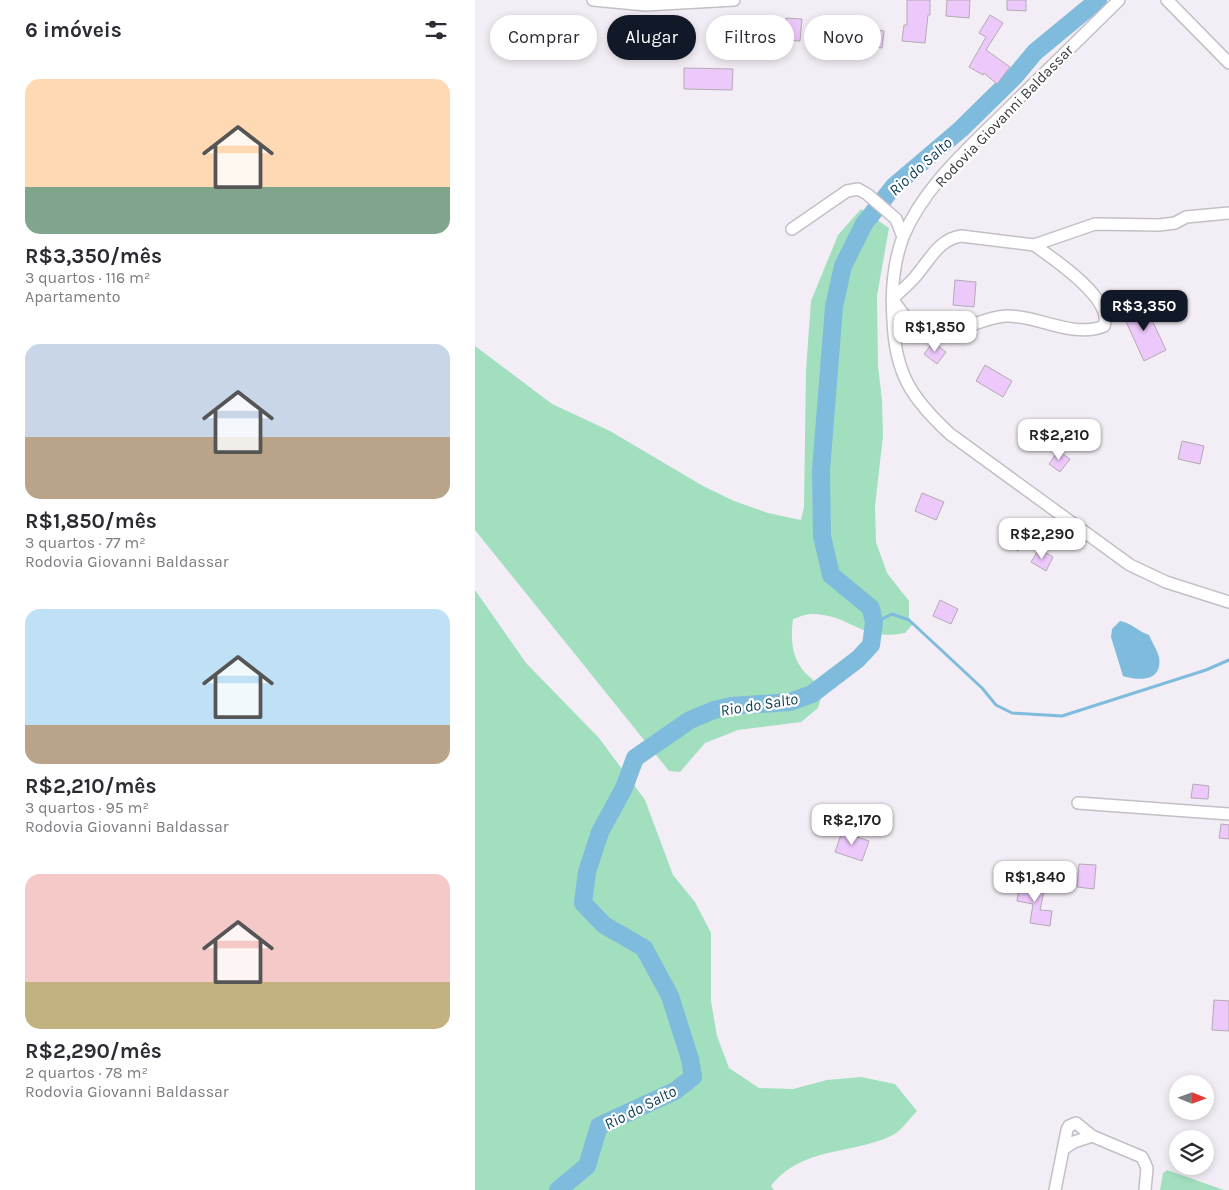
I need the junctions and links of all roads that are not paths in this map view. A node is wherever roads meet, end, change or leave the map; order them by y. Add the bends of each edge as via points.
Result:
1 (593, 0) edge
2 (734, 0) edge
3 (1119, 0) edge
4 (1167, 0) edge
5 (1229, 63) edge
6 (1229, 213) edge
7 (792, 229) dead end
8 (903, 237) junction
9 (1034, 245) junction
10 (892, 299) junction
11 (1229, 602) edge
12 (1078, 803) dead end
13 (1229, 814) edge
14 (1092, 1136) junction
15 (1063, 1149) junction
16 (1055, 1190) edge
17 (1145, 1190) edge

1 - 2 street via 646,5
3 - 8 street, Rodovia Giovanni Baldassar via 962,155 926,198
4 - 5 street
6 - 9 street via 1186,217 1175,223 1159,225 1095,224
7 - 8 street via 847,191 858,189 896,219
8 - 10 street, Rodovia Giovanni Baldassar via 894,273
9 - 10 street via 961,236 951,238
9 - 10 street via 1062,265 1094,296 1107,318 1104,326 1094,330 1075,330 1031,318 1006,316 947,332 929,333 913,324
10 - 11 street, Rodovia Giovanni Baldassar via 895,347 901,371 914,396 950,434 1130,565 1166,582
12 - 13 street
14 - 15 street
14 - 15 street via 1080,1125 1072,1124 1067,1130
14 - 17 street via 1142,1157 1147,1168
15 - 16 street

